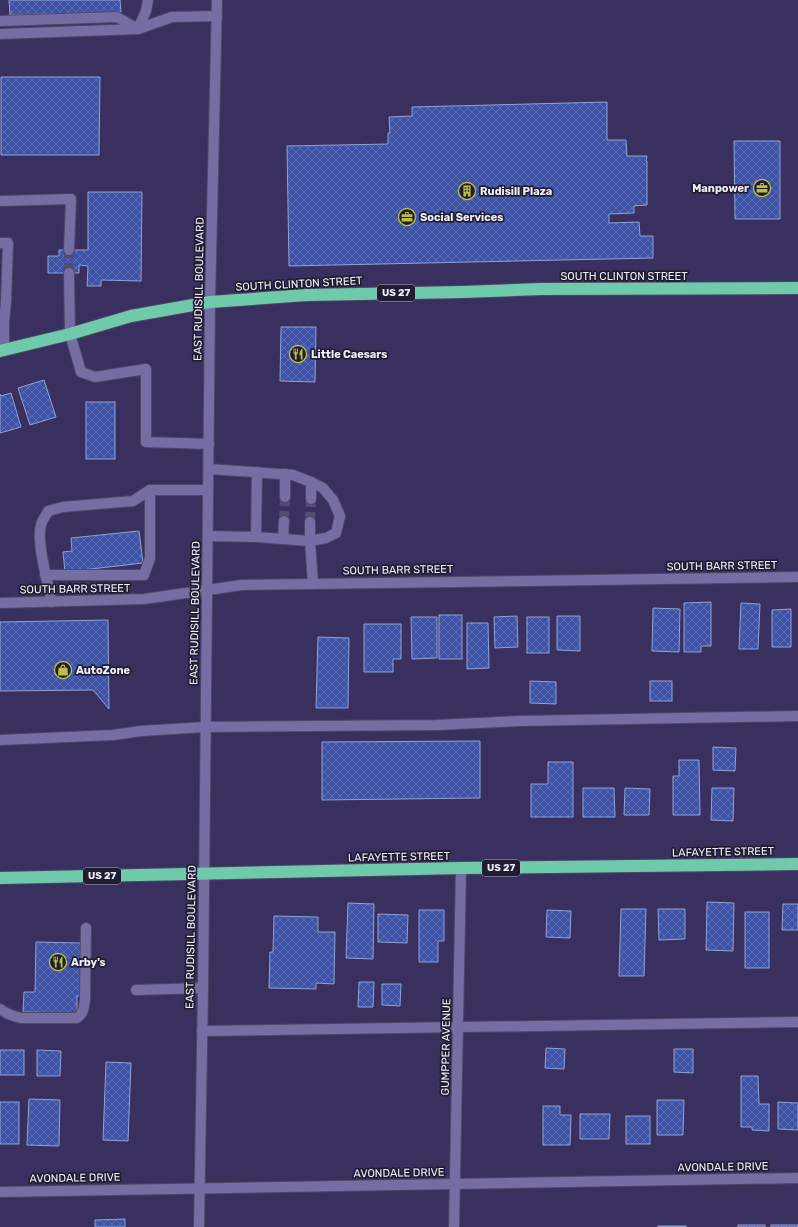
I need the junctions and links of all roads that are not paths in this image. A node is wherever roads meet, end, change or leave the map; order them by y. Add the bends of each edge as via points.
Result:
1 (148, 0) edge
2 (217, 0) edge
3 (217, 16) junction
4 (0, 21) edge
5 (138, 29) junction
6 (0, 34) edge
7 (0, 201) edge
8 (0, 243) edge
9 (69, 250) tunnel mouth
10 (69, 273) tunnel mouth
11 (798, 288) edge
12 (3, 301) edge
13 (210, 302) junction
14 (70, 334) junction
15 (2, 350) edge
16 (209, 444) junction
17 (209, 469) junction
18 (257, 472) junction
19 (285, 474) junction
20 (311, 482) junction
21 (150, 490) junction
22 (208, 490) junction
23 (285, 497) tunnel mouth
24 (311, 499) tunnel mouth
25 (284, 522) tunnel mouth
26 (310, 522) tunnel mouth
27 (208, 536) junction
28 (256, 537) junction
29 (284, 539) junction
30 (310, 541) junction
31 (45, 575) junction
32 (798, 577) edge
33 (312, 584) junction
34 (207, 590) junction
35 (52, 602) junction
36 (0, 603) edge
37 (798, 716) edge
38 (206, 727) junction
39 (0, 740) edge
40 (798, 864) edge
41 (461, 868) junction
42 (204, 873) junction
43 (0, 878) edge
44 (86, 928) dead end
45 (203, 988) junction
46 (136, 990) dead end
47 (0, 1009) edge
48 (798, 1022) edge
49 (458, 1028) junction
50 (202, 1031) junction
51 (798, 1178) edge
52 (455, 1184) junction
53 (199, 1188) junction
54 (0, 1192) edge
55 (199, 1227) edge
56 (454, 1227) edge

1 - 5 street
2 - 3 street, EAST RUDISILL BOULEVARD
3 - 5 street via 172,17
3 - 13 street, EAST RUDISILL BOULEVARD
4 - 5 street via 116,17
5 - 6 street
7 - 9 street via 71,199
8 - 12 street via 8,243
10 - 14 street
11 - 13 highway, SOUTH CLINTON STREET / US 27 via 541,289 307,295
12 - 15 street
13 - 14 highway, SOUTH CLINTON STREET / US 27 via 131,316
13 - 16 street, EAST RUDISILL BOULEVARD
14 - 15 highway, SOUTH CLINTON STREET / US 27
14 - 16 street via 81,372 95,377 146,369 146,442
16 - 17 street, EAST RUDISILL BOULEVARD
17 - 18 street
17 - 22 street, EAST RUDISILL BOULEVARD
18 - 19 street
18 - 28 street
19 - 20 street
19 - 23 street
20 - 24 street
20 - 30 street via 323,488 333,500 340,516 336,533
21 - 22 street
21 - 31 street via 133,501 63,507 48,511 41,526 40,542
21 - 31 street via 150,558 144,574
22 - 27 street, EAST RUDISILL BOULEVARD
25 - 29 street
26 - 30 street
27 - 28 street
27 - 34 street, EAST RUDISILL BOULEVARD
28 - 29 street
29 - 30 street
30 - 33 street
31 - 35 street
32 - 33 street, SOUTH BARR STREET
33 - 34 street, SOUTH BARR STREET via 242,585
34 - 35 street, SOUTH BARR STREET via 144,600
34 - 38 street, EAST RUDISILL BOULEVARD
35 - 36 street, SOUTH BARR STREET
37 - 38 street via 519,721 442,725
38 - 39 street via 114,735
38 - 42 street, EAST RUDISILL BOULEVARD
40 - 41 highway, LAFAYETTE STREET / US 27
41 - 42 highway, LAFAYETTE STREET / US 27
41 - 49 street, GUMPPER AVENUE
42 - 43 highway, LAFAYETTE STREET / US 27
42 - 45 street, EAST RUDISILL BOULEVARD
44 - 47 street via 85,999 81,1015 77,1018 22,1018
45 - 46 street
45 - 50 street, EAST RUDISILL BOULEVARD
48 - 49 street
49 - 50 street
49 - 52 street, GUMPPER AVENUE
50 - 53 street, EAST RUDISILL BOULEVARD
51 - 52 street, AVONDALE DRIVE
52 - 53 street, AVONDALE DRIVE
52 - 56 street, GUMPPER AVENUE
53 - 54 street, AVONDALE DRIVE
53 - 55 street, EAST RUDISILL BOULEVARD

